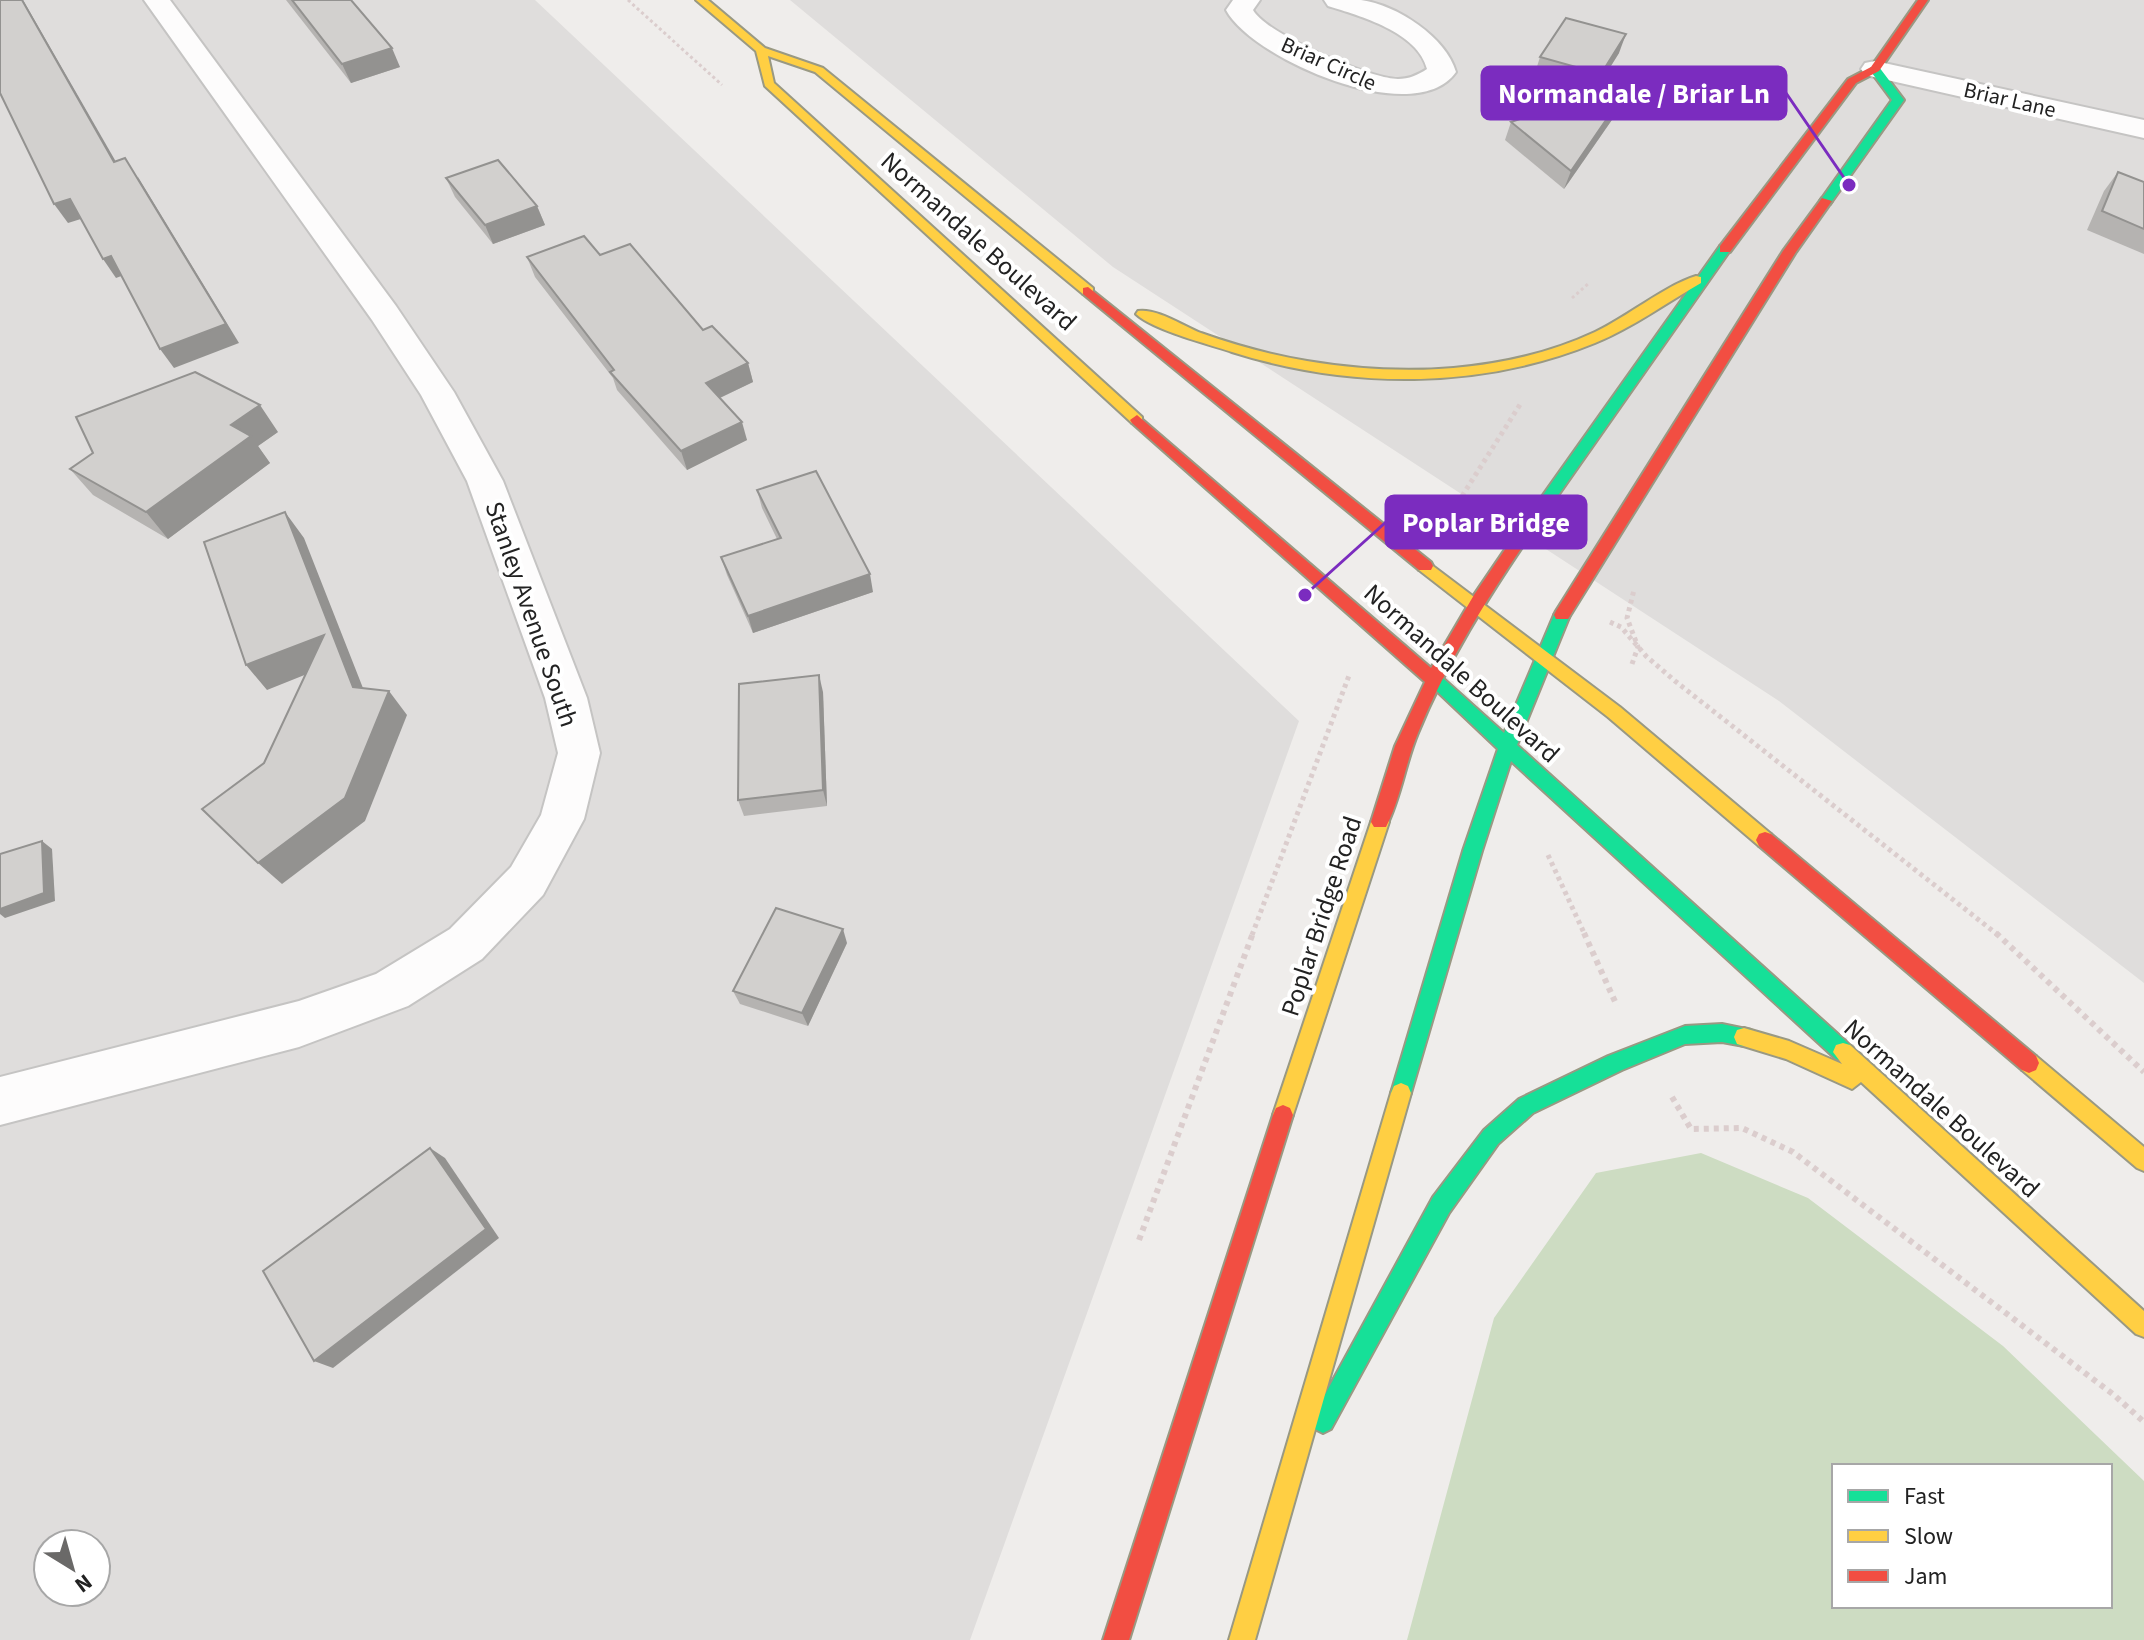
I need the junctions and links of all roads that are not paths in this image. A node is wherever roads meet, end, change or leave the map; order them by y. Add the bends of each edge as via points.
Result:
1 (157, 0) edge
2 (701, 0) edge
3 (1247, 0) edge
4 (1337, 0) edge
5 (1405, 0) edge
6 (1923, 0) edge
7 (1378, 15) junction
8 (761, 50) junction
9 (1875, 69) junction
10 (2144, 129) edge
11 (1064, 270) junction
12 (1708, 272) junction
13 (1474, 605) junction
14 (1540, 656) junction
15 (1433, 682) junction
16 (1505, 743) junction
17 (1889, 1096) junction
18 (0, 1101) edge
19 (2144, 1161) edge
20 (2144, 1326) edge
21 (1287, 1486) junction
22 (1116, 1640) edge
23 (1242, 1640) edge

1 - 18 street, Stanley Avenue South via 437,392 490,494 566,698 579,753 562,819 527,881 466,944 391,991 299,1024
2 - 8 main road, Normandale Boulevard
3 - 7 street, Briar Circle via 1239,10 1260,32 1369,85 1415,88 1442,72 1437,52
4 - 7 street, Briar Circle
5 - 7 street
6 - 9 main road, Poplar Bridge Road
8 - 11 main road, Normandale Boulevard via 819,70
8 - 15 main road, Normandale Boulevard via 769,84 979,279
9 - 10 street, Briar Lane
9 - 12 main road, Poplar Bridge Road via 1852,81
9 - 14 main road via 1898,100 1763,294 1568,601
11 - 12 main road via 1179,334 1252,355 1369,373 1433,374 1499,369 1591,340
11 - 13 main road, Normandale Boulevard
12 - 13 main road, Poplar Bridge Road
13 - 14 main road, Normandale Boulevard
13 - 15 main road, Poplar Bridge Road
14 - 16 main road
14 - 19 main road, Normandale Boulevard via 1614,712
15 - 16 main road, Normandale Boulevard
15 - 22 main road, Poplar Bridge Road via 1412,725 1311,1027
16 - 17 main road, Normandale Boulevard
16 - 21 main road
17 - 20 main road, Normandale Boulevard
17 - 21 main road via 1789,1050 1722,1033 1685,1035 1526,1106 1491,1137 1441,1205
21 - 23 main road

